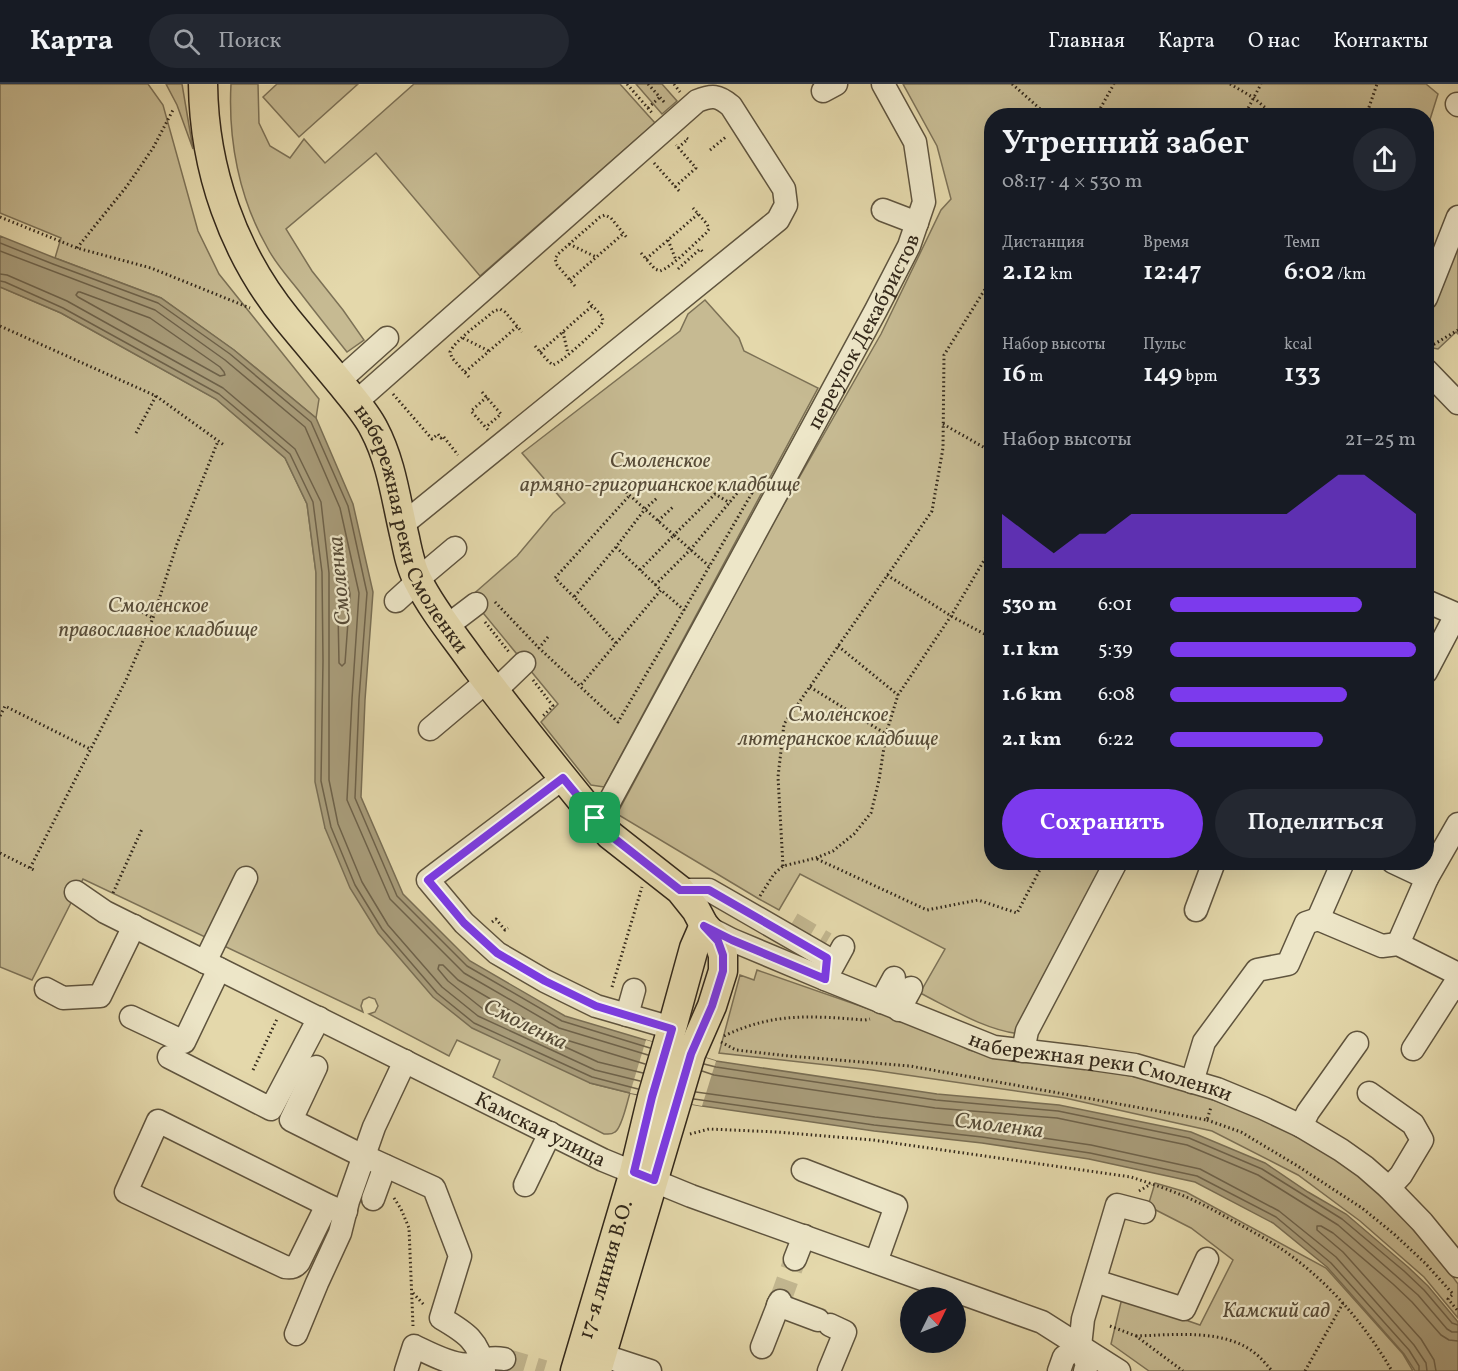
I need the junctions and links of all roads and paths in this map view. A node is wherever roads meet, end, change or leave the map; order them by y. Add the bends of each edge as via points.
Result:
1 (203, 84) edge
2 (627, 84) edge
3 (648, 84) edge
4 (883, 84) edge
5 (1012, 84) edge
6 (1114, 84) edge
7 (1230, 84) edge
8 (1261, 84) edge
9 (1377, 84) edge
10 (697, 93) edge
11 (660, 97) junction
12 (1254, 98) junction
13 (648, 108) junction
14 (1039, 108) edge
15 (1100, 108) edge
16 (1248, 108) edge
17 (1266, 108) edge
18 (1369, 108) edge
19 (671, 109) dead end
20 (173, 110) dead end
21 (656, 117) dead end
22 (727, 136) dead end
23 (675, 144) dead end
24 (710, 150) dead end
25 (661, 156) dead end
26 (675, 187) junction
27 (681, 193) dead end
28 (693, 208) dead end
29 (883, 210) dead end
30 (698, 214) junction
31 (0, 217) edge
32 (1458, 217) edge
33 (917, 223) junction
34 (624, 233) junction
35 (628, 239) dead end
36 (668, 240) junction
37 (569, 244) junction
38 (77, 248) junction
39 (641, 253) dead end
40 (704, 253) dead end
41 (596, 257) junction
42 (646, 259) junction
43 (674, 261) junction
44 (678, 269) junction
45 (681, 273) dead end
46 (1434, 278) edge
47 (570, 280) junction
48 (575, 286) dead end
49 (984, 291) edge
50 (588, 300) dead end
51 (592, 306) junction
52 (260, 312) dead end
53 (0, 326) edge
54 (518, 326) junction
55 (1458, 330) edge
56 (522, 332) dead end
57 (563, 332) junction
58 (387, 338) dead end
59 (463, 338) junction
60 (1434, 344) edge
61 (535, 346) dead end
62 (489, 351) junction
63 (540, 352) junction
64 (567, 355) junction
65 (570, 362) dead end
66 (465, 372) junction
67 (469, 377) dead end
68 (1434, 378) edge
69 (386, 386) dead end
70 (347, 391) junction
71 (482, 392) dead end
72 (156, 396) junction
73 (487, 397) junction
74 (1458, 403) edge
75 (943, 424) junction
76 (486, 427) junction
77 (489, 431) dead end
78 (136, 433) dead end
79 (218, 441) junction
80 (224, 445) dead end
81 (984, 447) edge
82 (458, 455) dead end
83 (657, 498) dead end
84 (730, 502) junction
85 (673, 507) dead end
86 (645, 509) junction
87 (658, 521) junction
88 (402, 525) junction
89 (674, 535) junction
90 (616, 547) junction
91 (455, 548) dead end
92 (691, 549) junction
93 (984, 560) edge
94 (709, 566) junction
95 (640, 570) junction
96 (887, 575) junction
97 (418, 580) junction
98 (655, 585) junction
99 (661, 590) junction
100 (574, 597) junction
101 (118, 600) dead end
102 (396, 601) dead end
103 (486, 603) joint
104 (1434, 605) edge
105 (684, 610) junction
106 (1457, 615) edge
107 (951, 616) junction
108 (153, 618) junction
109 (447, 626) junction
110 (984, 634) edge
111 (548, 637) dead end
112 (616, 643) junction
113 (838, 646) junction
114 (532, 656) junction
115 (1434, 657) edge
116 (491, 686) junction
117 (580, 686) junction
118 (810, 687) junction
119 (898, 695) junction
120 (0, 716) edge
121 (430, 729) dead end
122 (886, 734) junction
123 (90, 749) junction
124 (563, 778) junction
125 (595, 818) junction
126 (1458, 824) edge
127 (142, 829) dead end
128 (0, 853) edge
129 (816, 858) junction
130 (1434, 864) edge
131 (783, 866) junction
132 (30, 868) junction
133 (1040, 870) edge
134 (1112, 870) edge
135 (1211, 870) edge
136 (1339, 870) edge
137 (1410, 870) edge
138 (1431, 870) edge
139 (36, 871) dead end
140 (246, 878) dead end
141 (1426, 878) junction
142 (643, 882) dead end
143 (680, 890) junction
144 (76, 892) dead end
145 (112, 895) dead end
146 (751, 901) junction
147 (1196, 910) dead end
148 (496, 919) dead end
149 (1318, 919) junction
150 (134, 926) junction
151 (704, 926) junction
152 (508, 928) dead end
153 (1398, 944) junction
154 (830, 957) junction
155 (212, 965) junction
156 (1458, 974) edge
157 (1458, 980) edge
158 (903, 983) dead end
159 (612, 987) dead end
160 (46, 989) dead end
161 (634, 990) dead end
162 (884, 1010) junction
163 (627, 1016) junction
164 (131, 1017) dead end
165 (319, 1018) junction
166 (277, 1019) dead end
167 (677, 1043) junction
168 (1357, 1043) dead end
169 (1413, 1049) dead end
170 (1023, 1051) junction
171 (169, 1057) dead end
172 (405, 1061) junction
173 (316, 1067) dead end
174 (253, 1070) dead end
175 (1192, 1082) junction
176 (1216, 1089) junction
177 (1369, 1093) dead end
178 (1207, 1120) junction
179 (1301, 1126) junction
180 (550, 1133) junction
181 (690, 1134) dead end
182 (364, 1156) junction
183 (385, 1166) junction
184 (803, 1170) dead end
185 (644, 1176) junction
186 (525, 1185) dead end
187 (1389, 1188) junction
188 (382, 1197) joint
189 (337, 1208) junction
190 (1144, 1212) dead end
191 (804, 1236) junction
192 (795, 1259) tunnel mouth
193 (1207, 1259) dead end
194 (876, 1262) junction
195 (1458, 1266) edge
196 (1095, 1281) junction
197 (412, 1292) junction
198 (1343, 1303) junction
199 (428, 1310) dead end
200 (1458, 1311) edge
201 (1110, 1326) dead end
202 (296, 1334) dead end
203 (413, 1334) dead end
204 (1136, 1336) junction
205 (1080, 1346) junction
206 (762, 1347) dead end
207 (589, 1361) edge
208 (490, 1363) edge
209 (406, 1371) edge
210 (650, 1371) edge
211 (829, 1371) edge
212 (1059, 1371) edge
213 (1085, 1371) edge
214 (1119, 1371) edge
215 (1183, 1371) edge
216 (1272, 1371) edge
217 (1305, 1371) edge
218 (1392, 1371) edge

1 - 70 main road, набережная реки Смоленки via 208,140 230,224 266,290
2 - 13 path
3 - 11 path
4 - 33 street, переулок Декабристов via 915,142 924,202
5 - 14 path
6 - 15 path
7 - 12 path
8 - 12 path
9 - 18 path
10 - 70 street
10 - 88 street via 722,98 731,106 784,189 786,205 778,220
11 - 13 path
11 - 19 path
12 - 16 path
12 - 17 path
13 - 21 path
20 - 38 path via 127,186
22 - 24 path
23 - 26 path via 696,168
25 - 26 path via 654,162
26 - 27 path
28 - 30 path
29 - 33 street
30 - 36 path
30 - 43 path via 709,229
31 - 38 path
32 - 46 street
33 - 125 street, переулок Декабристов via 883,297 771,490 606,807
34 - 35 path
34 - 37 path via 605,215
34 - 41 path
36 - 42 path
36 - 43 path
37 - 41 path
37 - 47 path via 555,259
38 - 52 path via 151,268
39 - 42 path
40 - 44 path via 700,249
41 - 47 path
42 - 43 path via 660,271
43 - 44 path
44 - 45 path
47 - 48 path
49 - 75 path via 944,355
50 - 51 path
51 - 57 path
51 - 64 path via 602,316 601,325
53 - 72 path
54 - 56 path
54 - 59 path via 500,309
54 - 62 path
55 - 60 path
57 - 63 path
57 - 64 path
58 - 70 street
59 - 62 path
59 - 66 path via 450,352
61 - 63 path
62 - 66 path
63 - 64 path via 553,365
64 - 65 path
66 - 67 path
68 - 74 street
69 - 82 path via 432,439 438,434 443,436
70 - 88 main road, набережная реки Смоленки via 384,450
71 - 73 path
72 - 78 path
72 - 79 path
73 - 76 path via 501,414
73 - 76 path via 471,411
75 - 81 path
75 - 96 path via 943,448 932,511
76 - 77 path
79 - 80 path
79 - 108 path
83 - 86 path
84 - 89 path via 715,494
84 - 92 path
84 - 94 path via 743,486 752,493
85 - 87 path
86 - 87 path
86 - 90 path
86 - 100 path via 628,493 555,578
87 - 89 path
88 - 97 main road, набережная реки Смоленки
89 - 92 path
89 - 95 path
90 - 95 path
90 - 100 path
91 - 97 street
92 - 94 path
92 - 98 path
93 - 107 path
94 - 105 path
95 - 98 path
96 - 107 path
96 - 113 path
97 - 102 street
97 - 109 main road, набережная реки Смоленки
98 - 99 path
99 - 105 path
99 - 112 path
100 - 112 path
101 - 108 path
103 - 109 street
103 - 114 path
104 - 106 street
105 - 117 path via 618,722
106 - 115 street
107 - 110 path
107 - 119 path
108 - 123 path
109 - 116 main road, набережная реки Смоленки
111 - 114 path
112 - 117 path
113 - 118 path
113 - 119 path
114 - 116 street
114 - 117 path
116 - 121 street
116 - 124 main road, набережная реки Смоленки
118 - 122 path
118 - 131 path via 784,723 778,777
119 - 122 path
120 - 123 path via 5,706
122 - 129 path via 871,813 854,834 833,851
123 - 132 path
124 - 125 main road, набережная реки Смоленки
124 - 163 street via 428,880 464,923 497,953 596,1006
125 - 143 main road, набережная реки Смоленки via 610,835
126 - 130 street
127 - 145 path
128 - 132 path
129 - 131 path
129 - 133 path via 927,910 978,900 1017,913
131 - 146 path
132 - 139 path
134 - 170 street via 1027,1031
135 - 147 street
136 - 149 street
137 - 141 street
138 - 141 street
140 - 155 street
141 - 153 street
142 - 159 path
143 - 146 street via 709,890
143 - 151 main road, набережная реки Смоленки
144 - 150 street, Камская улица
146 - 154 street
148 - 152 path via 505,930
149 - 153 street via 1382,946
149 - 175 street via 1306,923 1288,964 1257,970 1204,1042
150 - 155 street, Камская улица
150 - 160 street via 100,996 63,998
151 - 154 street, набережная реки Смоленки via 732,940
151 - 167 main road via 694,948
153 - 156 street
154 - 162 street, набережная реки Смоленки
155 - 164 street via 184,1042
155 - 165 street, Камская улица
157 - 169 street
158 - 162 street
161 - 163 street
162 - 170 street, набережная реки Смоленки via 994,1047
162 - 178 path via 865,1020 779,1018 740,1028 717,1040 736,1050 910,1066
163 - 167 street
165 - 171 street via 271,1109
165 - 172 street, Камская улица
166 - 174 path
167 - 185 main road
168 - 179 street
170 - 175 street, набережная реки Смоленки via 1135,1065
172 - 180 street, Камская улица
172 - 182 street
173 - 182 street via 291,1120
175 - 176 street, набережная реки Смоленки
176 - 178 path
176 - 179 street, набережная реки Смоленки
177 - 187 street via 1413,1124 1422,1140
178 - 200 path via 1241,1132 1362,1208 1425,1263 1453,1294 1448,1299
179 - 187 street, набережная реки Смоленки via 1341,1150
180 - 185 street, Камская улица
180 - 186 street
181 - 198 path via 709,1129 873,1140 1131,1177 1195,1201 1258,1234 1293,1257
182 - 183 street
182 - 189 street
183 - 188 street
183 - 208 street via 434,1188 460,1256 441,1317 475,1342
184 - 194 street via 896,1206
185 - 191 street, Камская улица
185 - 207 main road
187 - 195 street, набережная реки Смоленки
188 - 197 path via 401,1209 409,1228
189 - 189 street via 158,1121 126,1192 291,1268
189 - 202 street via 340,1233
190 - 196 street via 1118,1205
191 - 192 street
191 - 194 street, Камская улица
193 - 196 street via 1184,1309
194 - 205 street, Камская улица via 1042,1322
196 - 205 street via 1083,1319
197 - 199 path
197 - 203 path
198 - 217 path
198 - 218 path
201 - 204 path
204 - 215 path
204 - 216 path via 1210,1335 1236,1342 1255,1353
205 - 212 street via 1064,1357
205 - 213 street via 1087,1365
205 - 214 street, Камская улица
206 - 211 street via 779,1303 845,1332
207 - 210 street
208 - 209 street via 458,1364 414,1347

